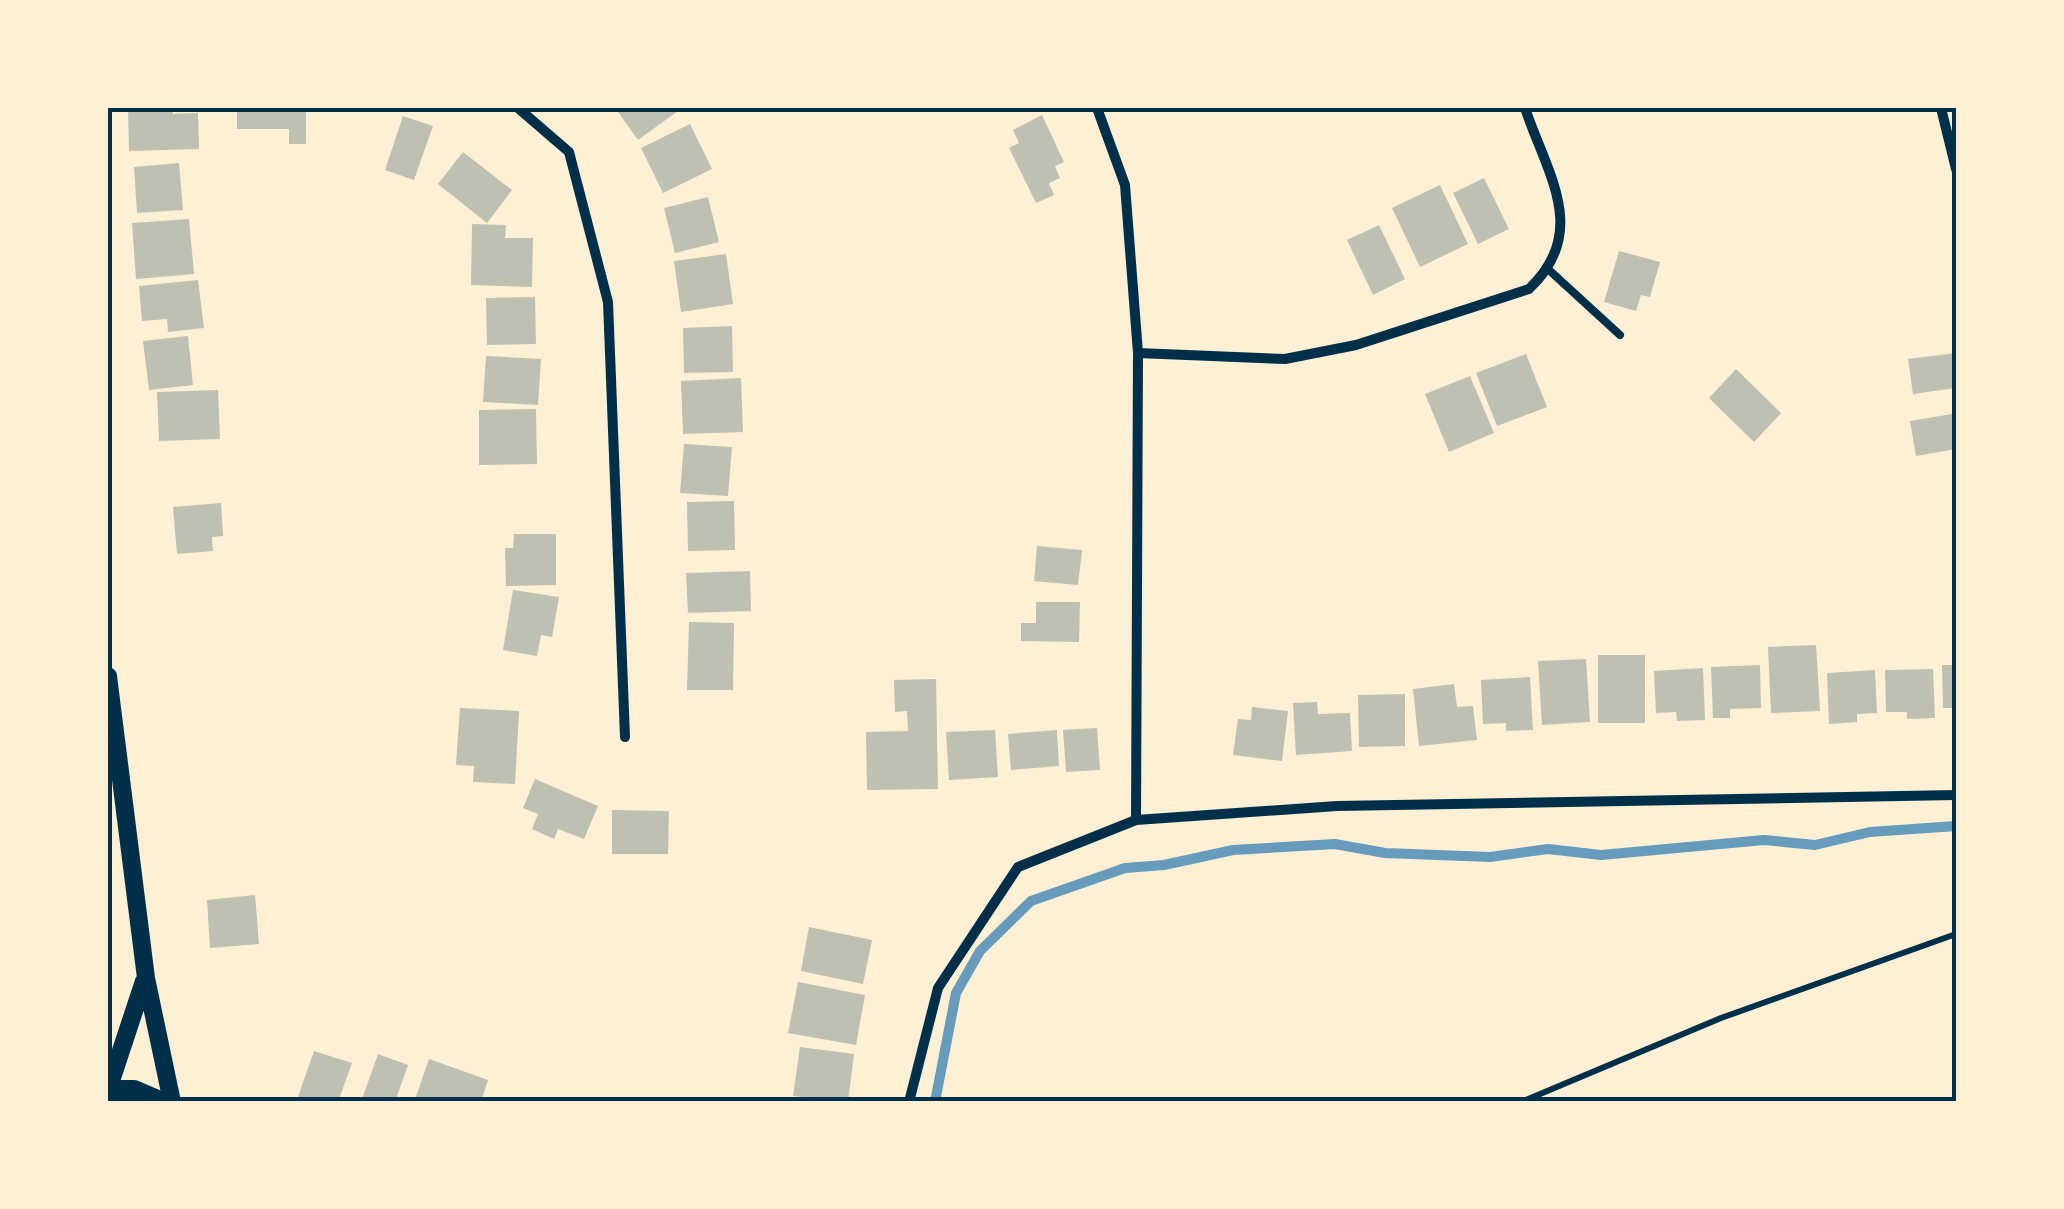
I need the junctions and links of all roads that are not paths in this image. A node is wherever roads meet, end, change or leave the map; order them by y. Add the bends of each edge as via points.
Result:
1 (518, 108) edge
2 (1097, 108) edge
3 (1525, 108) edge
4 (1941, 108) edge
5 (1956, 169) edge
6 (1548, 270) junction
7 (1620, 335) dead end
8 (1138, 353) junction
9 (108, 676) edge
10 (625, 737) dead end
11 (1956, 795) edge
12 (1136, 820) junction
13 (146, 978) junction
14 (108, 1090) edge
15 (162, 1102) edge
16 (172, 1102) edge
17 (908, 1102) edge

1 - 10 street via 569,152 608,302
2 - 8 street via 1124,186
3 - 6 street via 1564,218
4 - 5 street
6 - 7 lane
6 - 8 street via 1529,288 1356,345 1285,358
8 - 12 street
9 - 13 street
11 - 12 street via 1337,806
12 - 17 street via 1018,867 938,988
13 - 14 street
13 - 16 street
14 - 15 main road via 134,1090

